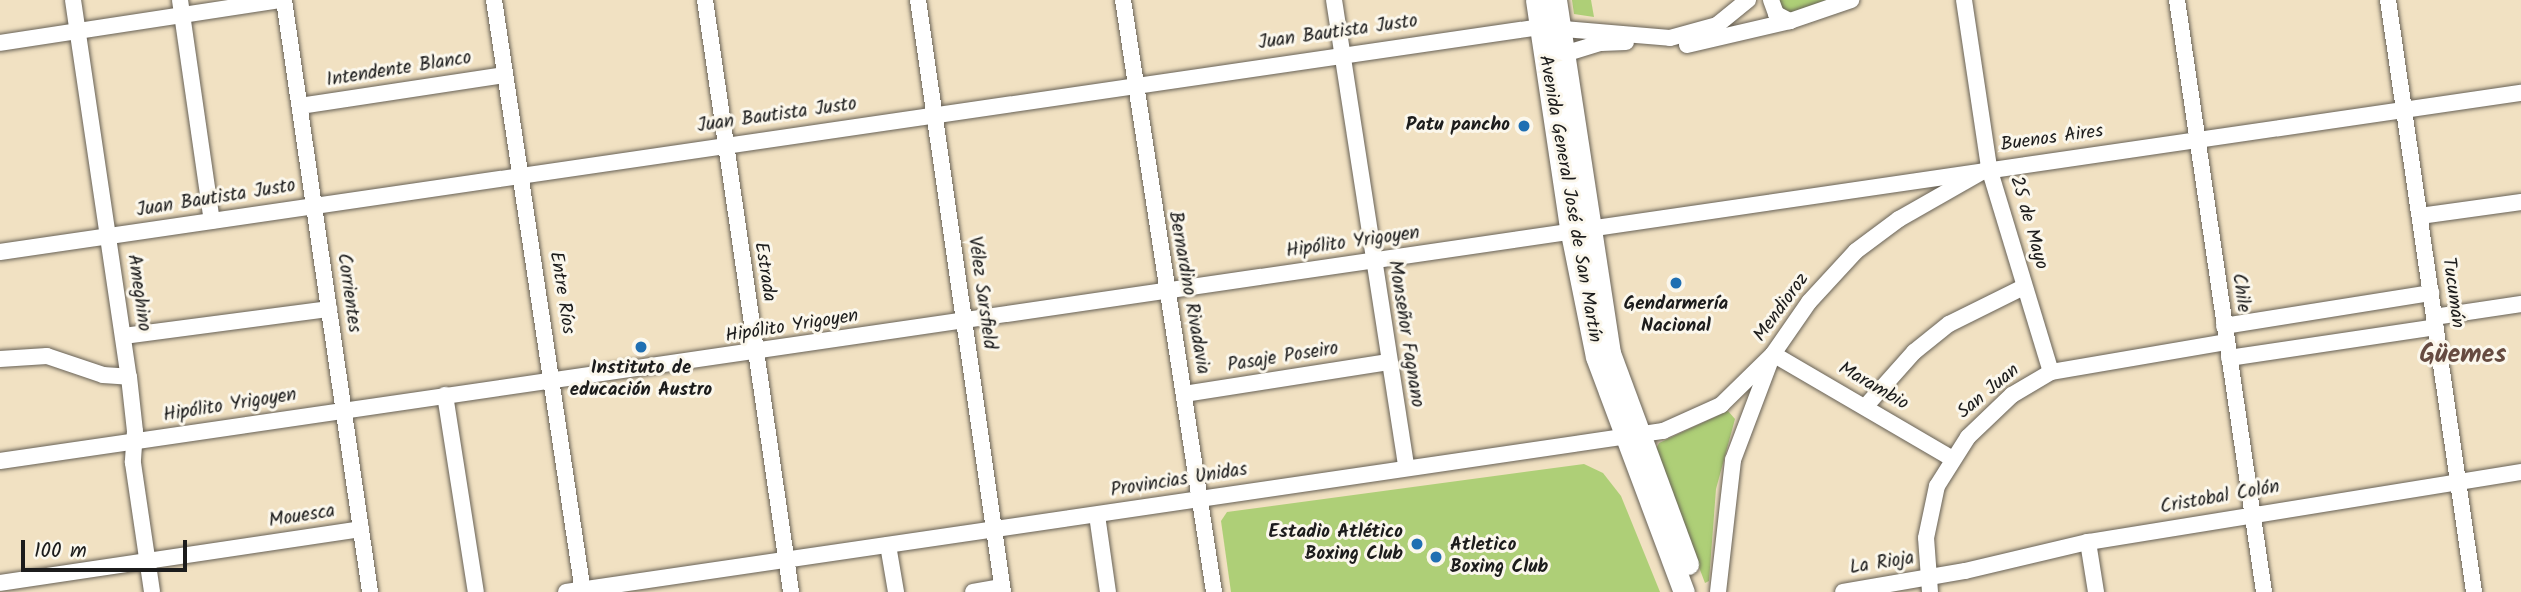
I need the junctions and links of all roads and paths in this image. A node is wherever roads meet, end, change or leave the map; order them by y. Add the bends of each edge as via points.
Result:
1 (73, 0) edge
2 (283, 0) edge
3 (494, 0) edge
4 (705, 0) edge
5 (918, 0) edge
6 (1123, 0) edge
7 (1334, 0) edge
8 (1536, 0) edge
9 (1556, 0) edge
10 (1771, 0) edge
11 (1851, 0) edge
12 (1964, 0) edge
13 (2177, 0) edge
14 (2388, 0) edge
15 (1833, 3) edge
16 (1743, 4) edge
17 (181, 7) edge
18 (1790, 21) junction
19 (1550, 27) junction
20 (1747, 30) junction
21 (1720, 31) junction
22 (78, 32) junction
23 (1700, 37) junction
24 (0, 43) edge
25 (1341, 54) junction
26 (1564, 54) junction
27 (505, 75) junction
28 (1135, 83) junction
29 (2521, 93) edge
30 (300, 106) junction
31 (2404, 110) junction
32 (934, 115) junction
33 (2197, 140) junction
34 (723, 145) junction
35 (1989, 168) junction
36 (521, 176) junction
37 (2521, 202) edge
38 (315, 206) junction
39 (2420, 216) junction
40 (212, 221) junction
41 (1580, 231) junction
42 (109, 237) junction
43 (0, 253) edge
44 (1372, 262) junction
45 (2024, 287) junction
46 (1166, 290) junction
47 (2431, 293) junction
48 (2521, 303) edge
49 (329, 309) junction
50 (964, 321) junction
51 (2435, 322) junction
52 (124, 336) junction
53 (2226, 342) junction
54 (755, 354) junction
55 (1773, 354) junction
56 (0, 359) edge
57 (1389, 362) junction
58 (2051, 373) junction
59 (129, 377) junction
60 (553, 382) junction
61 (1184, 394) junction
62 (445, 395) junction
63 (1721, 405) junction
64 (1866, 407) junction
65 (344, 410) junction
66 (1742, 428) junction
67 (1631, 436) junction
68 (134, 443) junction
69 (1951, 458) junction
70 (0, 461) edge
71 (1406, 467) junction
72 (2521, 472) edge
73 (2459, 482) junction
74 (1200, 499) junction
75 (2252, 513) junction
76 (1097, 515) junction
77 (994, 528) junction
78 (361, 529) junction
79 (2088, 542) junction
80 (888, 545) junction
81 (786, 560) junction
82 (148, 562) junction
83 (0, 583) edge
84 (1929, 585) edge
85 (1003, 590) edge
86 (583, 591) edge
87 (152, 592) edge
88 (370, 592) edge
89 (475, 592) edge
90 (566, 592) edge
91 (790, 592) edge
92 (895, 592) edge
93 (973, 592) edge
94 (1108, 592) edge
95 (1214, 592) edge
96 (1684, 592) edge
97 (1699, 592) edge
98 (1718, 592) edge
99 (1843, 592) edge
100 (2096, 592) edge
101 (2264, 592) edge
102 (2474, 592) edge

1 - 22 street, Ameghino
2 - 17 street
2 - 30 street, Corrientes
3 - 27 street, Entre Ríos
4 - 34 street, Estrada
5 - 32 street, Vélez Sarsfield
6 - 28 street, Bernardino Rivadavia
7 - 25 street, Monseñor Fagnano
8 - 19 main road, Avenida General José de San Martín
9 - 19 main road, Avenida General José de San Martín
10 - 18 street via 1776,14
11 - 15 street
12 - 35 street, 25 de Mayo
13 - 33 street, Chile
14 - 31 street, Tucumán
15 - 18 street
16 - 20 street
16 - 21 street
17 - 22 street
17 - 40 street
18 - 20 street
19 - 23 street, Juan Bautista Justo via 1648,38
19 - 25 street, Juan Bautista Justo
19 - 26 main road, Avenida General José de San Martín
19 - 41 main road, Avenida General José de San Martín
20 - 21 street
21 - 23 street
22 - 24 street
22 - 42 street, Ameghino
23 - 26 street via 1669,46 1616,42
25 - 28 street, Juan Bautista Justo
25 - 44 street, Monseñor Fagnano
26 - 41 main road, Avenida General José de San Martín
27 - 30 street, Intendente Blanco
27 - 36 street, Entre Ríos
28 - 32 street, Juan Bautista Justo
28 - 46 street, Bernardino Rivadavia
29 - 31 street, Buenos Aires
30 - 38 street, Corrientes
31 - 33 street, Buenos Aires
31 - 39 street, Tucumán
32 - 34 street, Juan Bautista Justo
32 - 50 street, Vélez Sarsfield
33 - 35 street, Buenos Aires
33 - 53 street, Chile
34 - 36 street, Juan Bautista Justo
34 - 54 street, Estrada
35 - 41 street, Buenos Aires
35 - 45 street, 25 de Mayo
35 - 55 street, Mendioroz via 1899,219 1856,251 1809,302
36 - 38 street, Juan Bautista Justo
36 - 60 street, Entre Ríos
37 - 39 street
38 - 40 street, Juan Bautista Justo
38 - 49 street, Corrientes
39 - 47 street, Tucumán
40 - 42 street, Juan Bautista Justo
41 - 44 street, Hipólito Yrigoyen
41 - 67 main road, Avenida General José de San Martín via 1599,370
42 - 43 street, Juan Bautista Justo
42 - 52 street, Ameghino
44 - 46 street, Hipólito Yrigoyen
44 - 57 street, Monseñor Fagnano
45 - 58 street, 25 de Mayo
45 - 64 street via 1950,324 1914,352
46 - 50 street, Hipólito Yrigoyen
46 - 61 street, Bernardino Rivadavia
47 - 51 street, Tucumán
47 - 53 street
48 - 51 street, San Juan
49 - 52 street
49 - 65 street, Corrientes
50 - 54 street, Hipólito Yrigoyen
50 - 77 street, Vélez Sarsfield
51 - 53 street, San Juan
51 - 73 street, Tucumán
52 - 59 street, Ameghino
53 - 58 street, San Juan
53 - 75 street, Chile
54 - 60 street, Hipólito Yrigoyen
54 - 81 street, Estrada
55 - 63 street, Provincias Unidas
55 - 64 street, Marambio
55 - 66 street, Mendioroz
56 - 59 street via 47,356 103,375
57 - 61 street, Pasaje Poseiro
57 - 71 street, Monseñor Fagnano
58 - 69 street, San Juan via 1991,414
59 - 68 street, Ameghino
60 - 62 street, Hipólito Yrigoyen
60 - 86 street, Entre Ríos
61 - 74 street, Bernardino Rivadavia
62 - 65 street, Hipólito Yrigoyen
62 - 89 street
63 - 66 street via 1738,412
63 - 67 street, Provincias Unidas via 1682,425
64 - 69 street, Marambio
65 - 68 street, Hipólito Yrigoyen
65 - 78 street, Corrientes
66 - 98 street, Mendioroz via 1728,489
67 - 71 street, Provincias Unidas
67 - 96 main road, Avenida General José de San Martín
67 - 97 main road, Avenida General José de San Martín
68 - 70 street, Hipólito Yrigoyen
68 - 82 street, Ameghino
69 - 84 street, San Juan via 1930,510
71 - 74 street, Provincias Unidas
72 - 73 street, Cristobal Colón
73 - 75 street, Cristobal Colón
73 - 102 street, Tucumán
74 - 76 street, Provincias Unidas
74 - 95 street, Bernardino Rivadavia
75 - 79 street, Cristobal Colón
75 - 101 street, Chile
76 - 77 street, Provincias Unidas
76 - 94 street
77 - 80 street, Provincias Unidas
77 - 85 street, Vélez Sarsfield
78 - 82 street, Mouesca
78 - 88 street, Corrientes
79 - 84 street, Cristobal Colón
79 - 100 street
80 - 81 street, Provincias Unidas
80 - 92 street
81 - 86 street, Provincias Unidas
81 - 91 street, Estrada
82 - 83 street, Mouesca
82 - 87 street, Ameghino
84 - 99 street, La Rioja
85 - 93 street
86 - 90 street, Provincias Unidas

